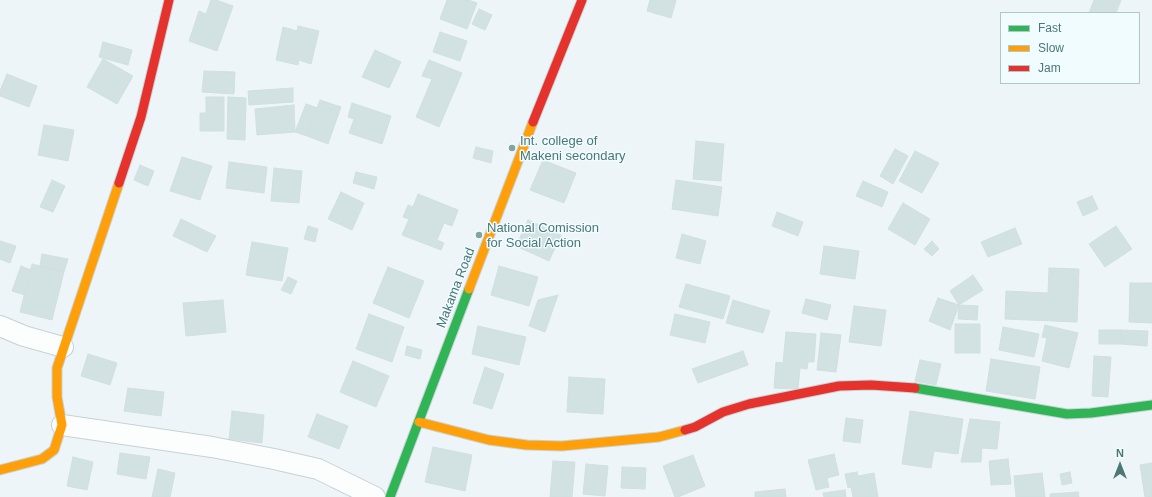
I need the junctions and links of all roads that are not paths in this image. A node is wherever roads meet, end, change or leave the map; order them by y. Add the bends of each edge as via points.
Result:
1 (169, 0) edge
2 (582, 0) edge
3 (0, 326) edge
4 (63, 347) junction
5 (1152, 405) edge
6 (419, 422) junction
7 (62, 425) junction
8 (0, 470) edge
9 (375, 497) edge
10 (390, 497) edge

1 - 4 street via 141,117
2 - 6 street, Makama Road via 489,235
3 - 4 street
4 - 7 street via 57,376 57,397
5 - 6 street via 1067,414 914,388 839,386 749,404 723,412 695,427 659,437 562,446 489,440
6 - 10 street, Makama Road
7 - 8 street via 54,450 42,459
7 - 9 street via 274,458 318,469

